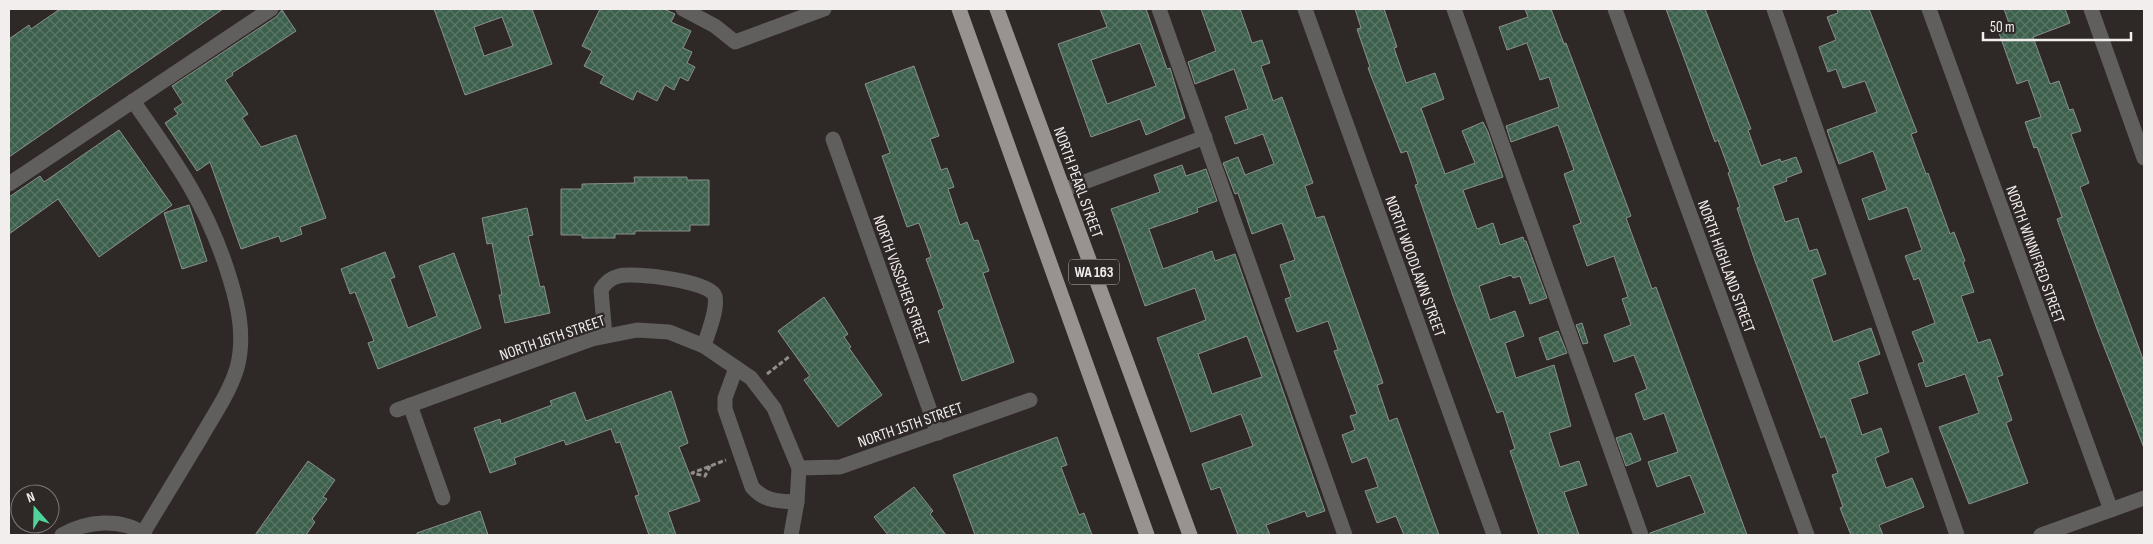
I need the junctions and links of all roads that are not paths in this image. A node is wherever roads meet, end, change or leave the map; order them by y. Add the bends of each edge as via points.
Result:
1 (271, 9) edge
2 (683, 9) edge
3 (824, 9) edge
4 (959, 9) edge
5 (997, 9) edge
6 (1159, 9) edge
7 (1305, 9) edge
8 (1454, 9) edge
9 (1615, 9) edge
10 (1774, 9) edge
11 (1929, 9) edge
12 (2092, 9) edge
13 (801, 12) edge
14 (132, 101) junction
15 (833, 138) dead end
16 (1205, 138) junction
17 (2144, 158) edge
18 (9, 184) edge
19 (1063, 190) junction
20 (606, 336) junction
21 (704, 346) junction
22 (736, 368) junction
23 (1030, 400) dead end
24 (938, 433) junction
25 (799, 468) junction
26 (443, 498) dead end
27 (2144, 498) edge
28 (797, 502) junction
29 (2111, 510) junction
30 (144, 534) edge
31 (62, 535) edge
32 (791, 535) edge
33 (1147, 535) edge
34 (1190, 535) edge
35 (1345, 535) edge
36 (1494, 535) edge
37 (1641, 535) edge
38 (1806, 535) edge
39 (1957, 535) edge
40 (2042, 535) edge

1 - 14 street
2 - 13 street via 715,26 735,42
3 - 13 street
4 - 33 main road, WA 163
5 - 19 main road, NORTH PEARL STREET / WA 163
6 - 16 street
7 - 36 street, NORTH WOODLAWN STREET
8 - 37 street
9 - 38 street, NORTH HIGHLAND STREET
10 - 39 street
11 - 29 street, NORTH WINNIFRED STREET
12 - 17 street
14 - 18 street
14 - 30 street via 182,171 205,212 224,258 236,300 242,343 225,396
15 - 24 street, NORTH VISSCHER STREET
16 - 19 street
16 - 35 street
19 - 34 main road, NORTH PEARL STREET / WA 163
20 - 21 street, NORTH 16TH STREET via 657,330
20 - 21 street via 601,290 610,279 632,274 668,278 711,290 715,296 714,308
20 - 26 street, NORTH 16TH STREET via 404,407
21 - 22 street, NORTH 16TH STREET
22 - 25 street, NORTH 16TH STREET via 756,383 774,408
22 - 28 street via 725,398 725,409 752,487 760,496 772,501
23 - 24 street, NORTH 15TH STREET
24 - 25 street, NORTH 15TH STREET via 840,467
25 - 28 street
27 - 29 street
28 - 32 street
29 - 40 street
30 - 31 street via 123,525 105,523 87,525

